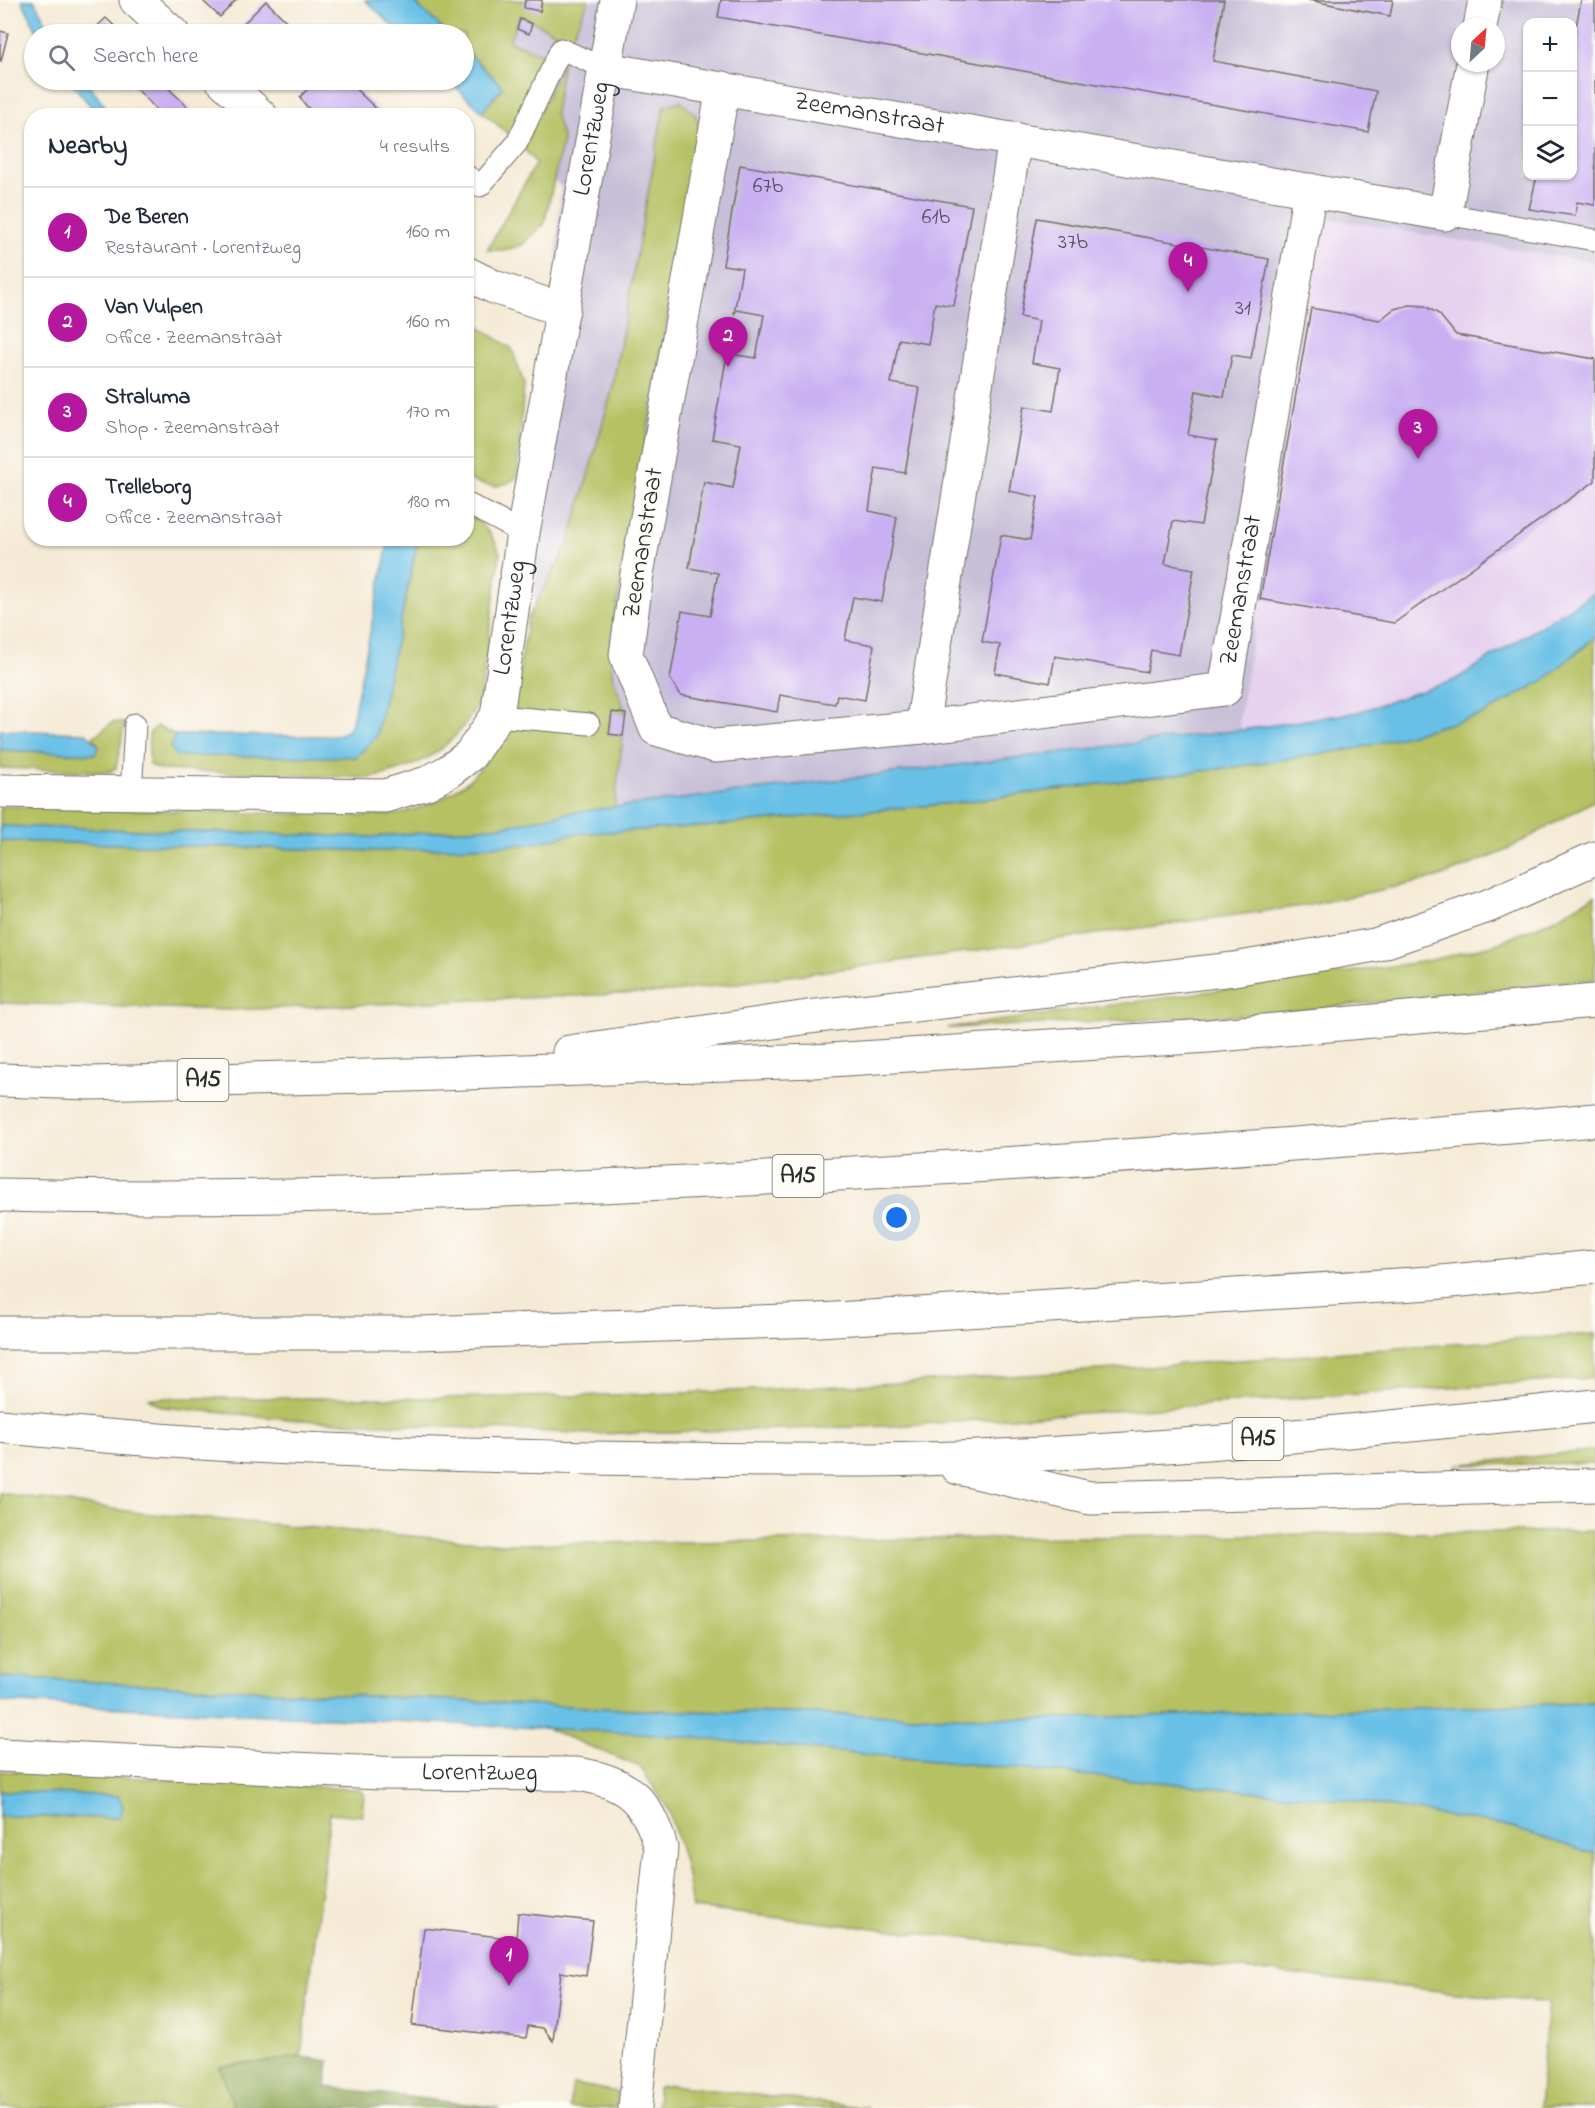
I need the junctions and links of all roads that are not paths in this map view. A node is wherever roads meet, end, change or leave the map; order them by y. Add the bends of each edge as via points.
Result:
1 (136, 0) edge
2 (617, 0) edge
3 (1485, 0) edge
4 (1482, 18) edge
5 (162, 24) edge
6 (606, 69) junction
7 (1471, 72) edge
8 (723, 88) junction
9 (233, 90) edge
10 (252, 108) edge
11 (1015, 139) junction
12 (474, 181) edge
13 (1310, 190) junction
14 (1445, 214) junction
15 (1595, 240) edge
16 (474, 277) edge
17 (563, 310) junction
18 (474, 507) edge
19 (523, 533) junction
20 (497, 716) junction
21 (135, 724) dead end
22 (589, 724) dead end
23 (922, 727) junction
24 (0, 791) edge
25 (131, 794) junction
26 (1595, 858) edge
27 (1595, 1001) edge
28 (407, 1075) junction
29 (0, 1080) edge
30 (1595, 1120) edge
31 (0, 1195) edge
32 (1595, 1268) edge
33 (0, 1333) edge
34 (1595, 1406) edge
35 (0, 1426) edge
36 (921, 1459) junction
37 (1595, 1485) edge
38 (0, 1755) edge
39 (635, 2108) edge

1 - 5 main road
2 - 6 main road, Lorentzweg
3 - 4 main road
6 - 8 main road, Zeemanstraat
6 - 12 lane via 561,49 517,143 480,186
6 - 17 main road, Lorentzweg
7 - 14 main road
8 - 11 main road, Zeemanstraat
8 - 23 main road, Zeemanstraat via 626,655 656,729 715,746
9 - 10 main road
11 - 13 main road, Zeemanstraat
11 - 23 main road
13 - 14 main road, Zeemanstraat
13 - 23 main road, Zeemanstraat via 1225,689
14 - 15 lane
16 - 17 main road
17 - 19 main road, Lorentzweg
18 - 19 lane
19 - 20 main road, Lorentzweg
20 - 22 lane
20 - 25 main road, Lorentzweg via 470,755 450,771 400,793
21 - 25 lane
24 - 25 main road, Lorentzweg
26 - 28 main road, A15 via 1488,906 1375,945 1234,969 808,1017
27 - 28 main road, A15 via 1208,1036 814,1061
28 - 29 main road, A15 via 90,1083
30 - 31 main road, A15 via 972,1167 470,1193
32 - 33 main road via 1431,1283 819,1320 419,1333
34 - 36 main road, A15 via 1376,1430
35 - 36 main road, A15 via 108,1438 446,1455
36 - 37 main road, A15 via 1090,1498
38 - 39 main road, Lorentzweg via 380,1773 577,1774 623,1787 647,1812 661,1848

